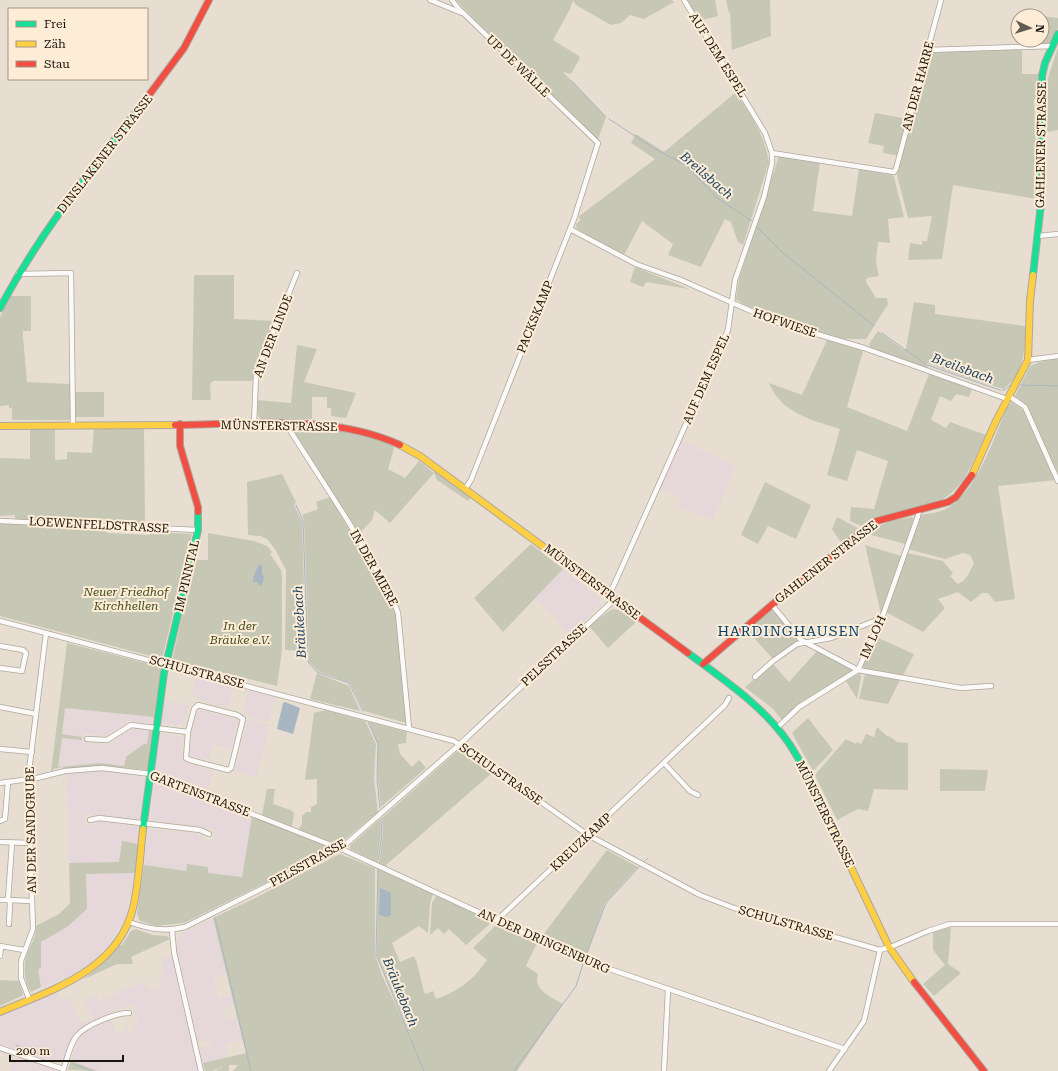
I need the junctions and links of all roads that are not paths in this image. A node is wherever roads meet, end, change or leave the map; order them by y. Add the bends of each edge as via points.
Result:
1 (209, 0) edge
2 (430, 0) edge
3 (452, 0) edge
4 (684, 0) edge
5 (941, 0) edge
6 (464, 13) junction
7 (1058, 34) edge
8 (1052, 46) junction
9 (928, 50) junction
10 (598, 143) joint
11 (772, 153) junction
12 (570, 229) junction
13 (1058, 234) edge
14 (1038, 236) junction
15 (297, 273) dead end
16 (18, 274) junction
17 (731, 302) junction
18 (0, 308) edge
19 (1058, 356) edge
20 (1028, 360) junction
21 (1008, 397) junction
22 (180, 424) junction
23 (254, 424) junction
24 (288, 424) junction
25 (72, 425) junction
26 (0, 426) edge
27 (1058, 481) edge
28 (465, 488) junction
29 (919, 510) junction
30 (0, 521) edge
31 (198, 530) junction
32 (608, 594) junction
33 (615, 600) junction
34 (772, 604) junction
35 (882, 618) junction
36 (0, 620) edge
37 (46, 633) junction
38 (806, 642) junction
39 (0, 646) edge
40 (166, 664) junction
41 (703, 664) junction
42 (0, 668) edge
43 (858, 670) junction
44 (755, 677) dead end
45 (991, 686) dead end
46 (729, 698) dead end
47 (0, 707) edge
48 (36, 714) junction
49 (778, 727) junction
50 (157, 728) junction
51 (409, 728) junction
52 (188, 732) junction
53 (87, 739) dead end
54 (460, 744) junction
55 (0, 749) edge
56 (32, 752) junction
57 (664, 763) junction
58 (151, 774) junction
59 (28, 780) junction
60 (8, 782) junction
61 (0, 784) edge
62 (698, 795) dead end
63 (90, 820) dead end
64 (0, 821) edge
65 (145, 823) junction
66 (209, 834) dead end
67 (588, 835) junction
68 (0, 842) edge
69 (12, 842) junction
70 (31, 843) junction
71 (339, 849) junction
72 (0, 900) edge
73 (8, 900) junction
74 (32, 901) junction
75 (497, 920) junction
76 (129, 922) junction
77 (9, 924) dead end
78 (1058, 924) edge
79 (172, 930) junction
80 (0, 947) edge
81 (889, 947) junction
82 (24, 950) junction
83 (880, 950) junction
84 (0, 956) edge
85 (668, 990) junction
86 (29, 999) junction
87 (0, 1012) edge
88 (129, 1013) dead end
89 (0, 1048) edge
90 (845, 1049) junction
91 (63, 1070) edge
92 (201, 1071) edge
93 (664, 1071) edge
94 (829, 1071) edge
95 (984, 1071) edge

1 - 16 main road, DINSLAKENER STRASSE via 167,74 66,201
2 - 6 street, UP DE WÄLLE
3 - 6 street
4 - 11 street, AUF DEM ESPEL via 754,113
5 - 9 street, AN DER HARRE
6 - 10 street, UP DE WÄLLE
7 - 8 main road, GAHLENER STRASSE
8 - 9 street
8 - 14 main road, GAHLENER STRASSE via 1042,76 1042,195
9 - 11 street, AN DER HARRE via 894,172
10 - 12 street, PACKSKAMP
11 - 17 street, AUF DEM ESPEL via 769,178 735,280
12 - 17 street, HOFWIESE via 636,264
12 - 28 street, PACKSKAMP via 471,480
13 - 14 street
14 - 20 main road, GAHLENER STRASSE via 1030,301
15 - 23 street, AN DER LINDE via 256,376
16 - 18 main road, DINSLAKENER STRASSE
16 - 25 street via 71,273
17 - 21 street, HOFWIESE via 776,322
17 - 32 street, AUF DEM ESPEL via 728,330 614,587
19 - 20 street
20 - 21 main road, GAHLENER STRASSE
21 - 27 street, HOFWIESE via 1025,407
21 - 29 main road, GAHLENER STRASSE via 963,489 948,502
22 - 23 main road, MÜNSTERSTRASSE
22 - 25 main road, MÜNSTERSTRASSE
22 - 31 main road, IM PINNTAL via 180,446 196,501
23 - 24 main road, MÜNSTERSTRASSE
24 - 28 main road, MÜNSTERSTRASSE via 345,427 379,436 420,456
24 - 51 street, IN DER MIERE via 392,597 398,613
25 - 26 main road, MÜNSTERSTRASSE
28 - 32 main road, MÜNSTERSTRASSE
29 - 34 main road, GAHLENER STRASSE via 877,521
29 - 35 street, IM LOH
30 - 31 street, LOEWENFELDSTRASSE
31 - 40 main road, IM PINNTAL
32 - 33 main road, MÜNSTERSTRASSE
33 - 41 main road, MÜNSTERSTRASSE
33 - 54 street, PELSSTRASSE
34 - 38 street via 801,640
34 - 41 main road, GAHLENER STRASSE
35 - 38 street via 831,638
35 - 43 street, IM LOH
36 - 37 street, SCHULSTRASSE
37 - 40 street, SCHULSTRASSE
37 - 48 street, AN DER SANDGRUBE
38 - 43 street
38 - 44 street via 791,648
39 - 42 street via 23,650 26,654 22,671
40 - 50 main road, IM PINNTAL
40 - 51 street, SCHULSTRASSE
41 - 49 main road, MÜNSTERSTRASSE via 751,700
43 - 45 street via 961,688
43 - 49 street, IM LOH via 799,707
46 - 57 street, KREUZKAMP via 725,705
47 - 48 street
48 - 56 street, AN DER SANDGRUBE
49 - 81 main road, MÜNSTERSTRASSE via 800,761
50 - 52 street
50 - 53 street via 131,725 107,740
50 - 58 main road, IM PINNTAL
51 - 54 street, SCHULSTRASSE
52 - 52 street via 194,709 198,705 237,715 243,719 231,768 228,770 186,758
54 - 67 street, SCHULSTRASSE
54 - 71 street, PELSSTRASSE
55 - 56 street
56 - 59 street, AN DER SANDGRUBE
57 - 62 street via 690,791
57 - 67 street, KREUZKAMP
58 - 59 street, GARTENSTRASSE via 102,768 65,771
58 - 65 main road, IM PINNTAL
58 - 71 street, GARTENSTRASSE
59 - 60 street, GARTENSTRASSE
59 - 70 street, AN DER SANDGRUBE
60 - 61 street, GARTENSTRASSE
60 - 64 street via 5,819
63 - 65 street via 99,818
65 - 66 street via 200,830
65 - 76 main road, IM PINNTAL via 135,898
67 - 75 street, KREUZKAMP
67 - 83 street, SCHULSTRASSE via 700,895 734,908
68 - 69 street
69 - 70 street
69 - 73 street
70 - 74 street, AN DER SANDGRUBE
71 - 75 street, AN DER DRINGENBURG
71 - 79 street, PELSSTRASSE via 193,923
72 - 73 street
73 - 74 street
73 - 77 street via 11,905
74 - 82 street, AN DER SANDGRUBE via 32,931
75 - 85 street, AN DER DRINGENBURG via 580,959
76 - 79 street, PELSSTRASSE via 154,930
76 - 86 main road via 116,945 94,967 78,978
78 - 81 street via 950,924
79 - 92 street via 175,959
80 - 82 street
80 - 84 street
81 - 83 street
81 - 95 main road, MÜNSTERSTRASSE
82 - 86 street, AN DER SANDGRUBE via 21,978
83 - 90 street via 864,1021
85 - 90 street, AN DER DRINGENBURG
85 - 93 street
86 - 87 main road
88 - 91 street via 120,1013 79,1032 73,1041
89 - 91 street
90 - 94 street

